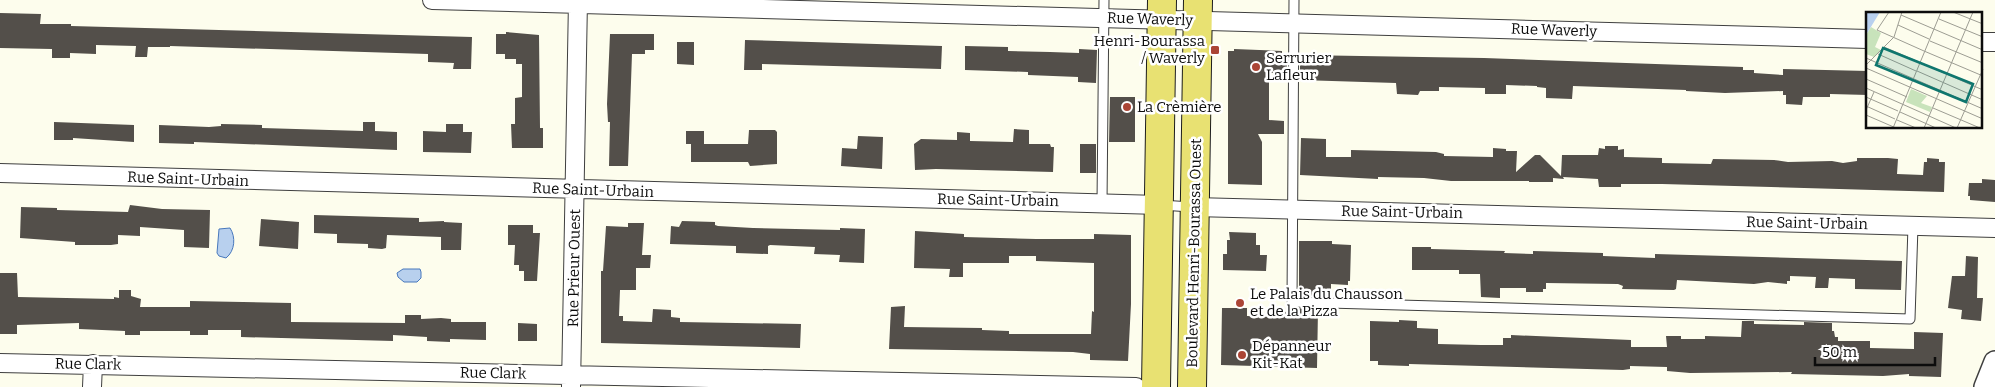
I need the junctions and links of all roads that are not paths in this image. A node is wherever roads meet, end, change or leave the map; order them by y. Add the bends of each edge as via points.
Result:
1 (432, 0) edge
2 (1294, 0) edge
3 (578, 2) edge
4 (779, 5) edge
5 (1104, 9) edge
6 (1162, 10) edge
7 (1198, 10) edge
8 (1293, 23) junction
9 (1866, 39) edge
10 (1982, 42) edge
11 (1995, 42) edge
12 (0, 173) edge
13 (575, 190) junction
14 (1102, 203) junction
15 (1159, 205) junction
16 (1194, 207) junction
17 (1292, 210) junction
18 (1912, 226) junction
19 (1995, 228) edge
20 (1995, 362) edge
21 (0, 363) edge
22 (93, 364) junction
23 (571, 381) edge
24 (715, 383) edge
25 (92, 387) edge
26 (1136, 387) edge
27 (1156, 387) edge
28 (1192, 387) edge
29 (1985, 387) edge

1 - 3 street, Rue Waverly
2 - 8 lane
3 - 4 street, Rue Waverly
3 - 13 street, Rue Prieur Ouest
4 - 5 street, Rue Waverly
5 - 6 street, Rue Waverly
5 - 14 lane
6 - 7 street, Rue Waverly
6 - 15 main road
7 - 8 street, Rue Waverly
7 - 16 main road, Boulevard Henri-Bourassa Ouest
8 - 9 street, Rue Waverly
8 - 17 lane
10 - 11 street
12 - 13 street, Rue Saint-Urbain
13 - 14 street, Rue Saint-Urbain
13 - 23 street, Rue Prieur Ouest
14 - 15 street, Rue Saint-Urbain
15 - 16 lane, Rue Saint-Urbain
15 - 27 main road
16 - 17 street, Rue Saint-Urbain
16 - 28 main road, Boulevard Henri-Bourassa Ouest
17 - 18 street, Rue Saint-Urbain
17 - 18 lane via 1292,302 1687,314 1910,318
18 - 19 street, Rue Saint-Urbain
20 - 29 street
21 - 22 street, Rue Clark
22 - 23 street, Rue Clark
22 - 25 street
23 - 24 street, Rue Clark
24 - 26 street, Rue Clark

